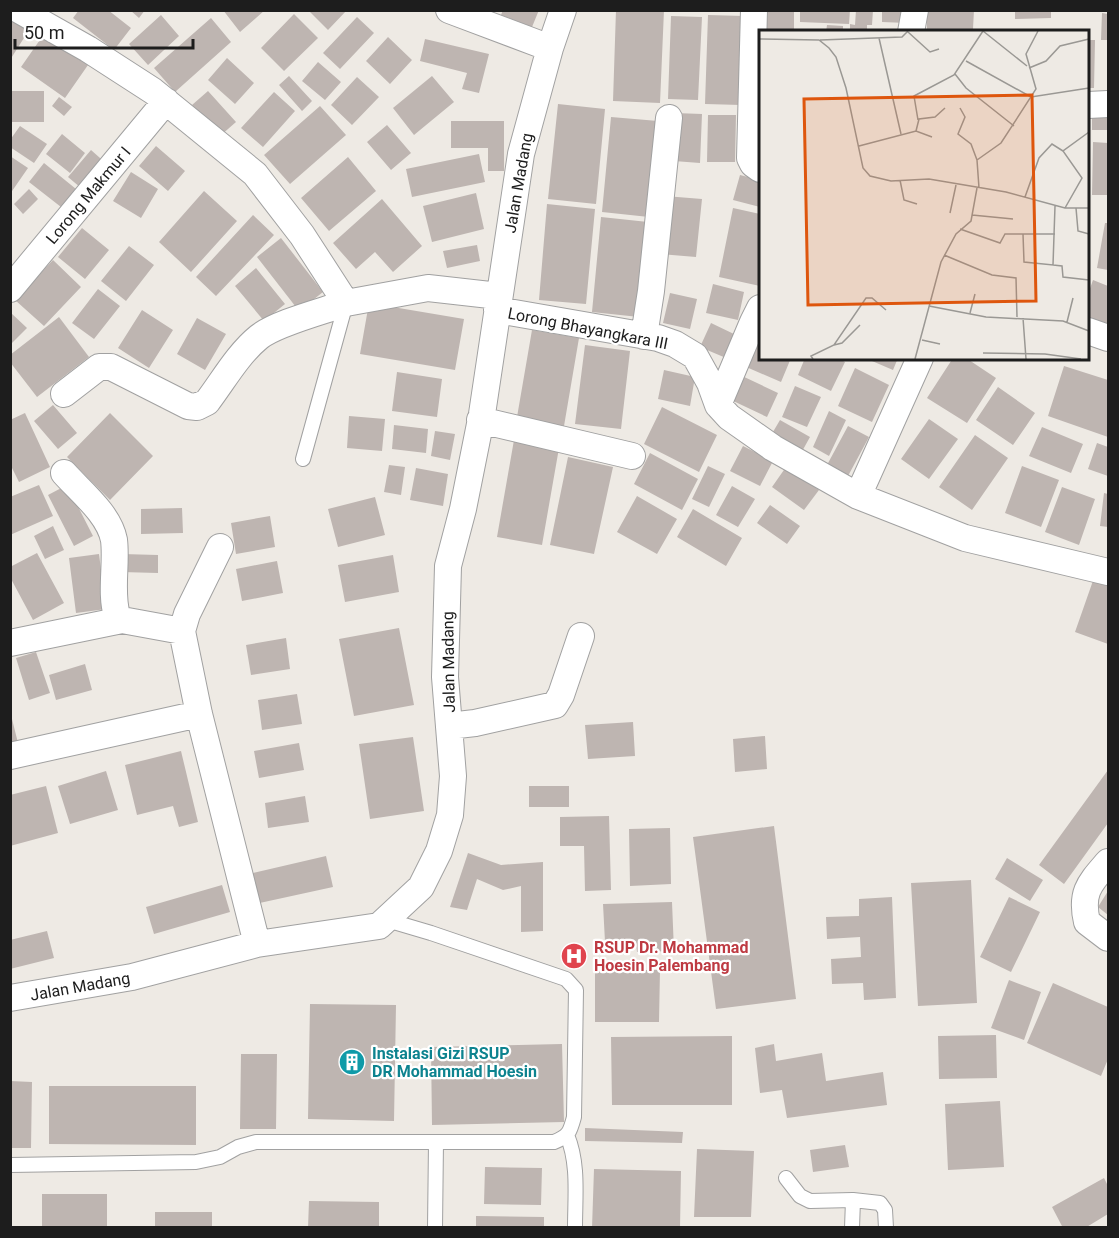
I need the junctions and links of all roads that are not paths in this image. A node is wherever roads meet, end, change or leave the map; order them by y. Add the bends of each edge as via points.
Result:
1 (19, 10) edge
2 (449, 10) edge
3 (563, 10) edge
4 (754, 10) edge
5 (915, 10) edge
6 (911, 30) edge
7 (550, 48) junction
8 (757, 60) edge
9 (166, 101) junction
10 (1108, 104) edge
11 (1089, 105) edge
12 (669, 118) dead end
13 (759, 168) edge
14 (10, 289) edge
15 (346, 303) junction
16 (498, 303) junction
17 (759, 310) edge
18 (1089, 331) edge
19 (644, 336) junction
20 (1108, 338) edge
21 (919, 360) edge
22 (64, 394) dead end
23 (718, 405) junction
24 (480, 420) junction
25 (632, 456) dead end
26 (303, 459) dead end
27 (64, 473) dead end
28 (858, 496) junction
29 (219, 547) dead end
30 (1108, 572) edge
31 (122, 620) junction
32 (182, 632) junction
33 (581, 636) dead end
34 (10, 643) edge
35 (199, 714) junction
36 (449, 726) junction
37 (10, 756) edge
38 (1108, 862) edge
39 (387, 920) junction
40 (1108, 938) edge
41 (257, 944) junction
42 (10, 998) edge
43 (567, 1135) junction
44 (436, 1142) junction
45 (10, 1165) edge
46 (786, 1178) dead end
47 (853, 1200) junction
48 (435, 1227) edge
49 (575, 1227) edge
50 (852, 1227) edge
51 (886, 1227) edge

1 - 9 street via 88,49
2 - 7 street
3 - 7 street, Jalan Madang
4 - 8 street
5 - 6 street
7 - 16 street, Jalan Madang via 521,154
8 - 13 street via 750,158
9 - 14 street, Lorong Makmur I
9 - 15 street via 255,174 302,235
10 - 11 street
12 - 19 street
15 - 16 street, Lorong Bhayangkara III via 428,288
15 - 22 street, Lorong Bhayangkara III via 261,335 201,406 188,406 111,367 99,367
15 - 26 lane
16 - 19 street, Lorong Bhayangkara III
16 - 24 street, Jalan Madang
17 - 23 street
18 - 20 street
19 - 23 street, Lorong Bhayangkara III via 675,344 694,356
21 - 28 street
23 - 28 street, Lorong Bhayangkara III via 773,448
24 - 25 street
24 - 36 street, Jalan Madang via 448,566 445,677
27 - 31 street via 109,527 114,540 116,613
28 - 30 street, Lorong Bhayangkara III via 965,538
29 - 32 street
31 - 32 street
31 - 34 street
32 - 35 street
33 - 36 street via 555,705
35 - 37 street
35 - 41 street
36 - 39 street, Jalan Madang via 453,776 450,814 439,851 421,887
38 - 40 street via 1087,887 1084,910 1087,922
39 - 41 street, Jalan Madang via 379,926
39 - 43 lane via 571,983 576,990 574,1117
41 - 42 street, Jalan Madang via 132,977
43 - 44 lane via 554,1142
43 - 49 lane via 574,1153
44 - 45 lane via 256,1142 196,1162
44 - 48 lane
46 - 47 lane via 805,1200
47 - 50 lane
47 - 51 lane via 880,1203 885,1209

